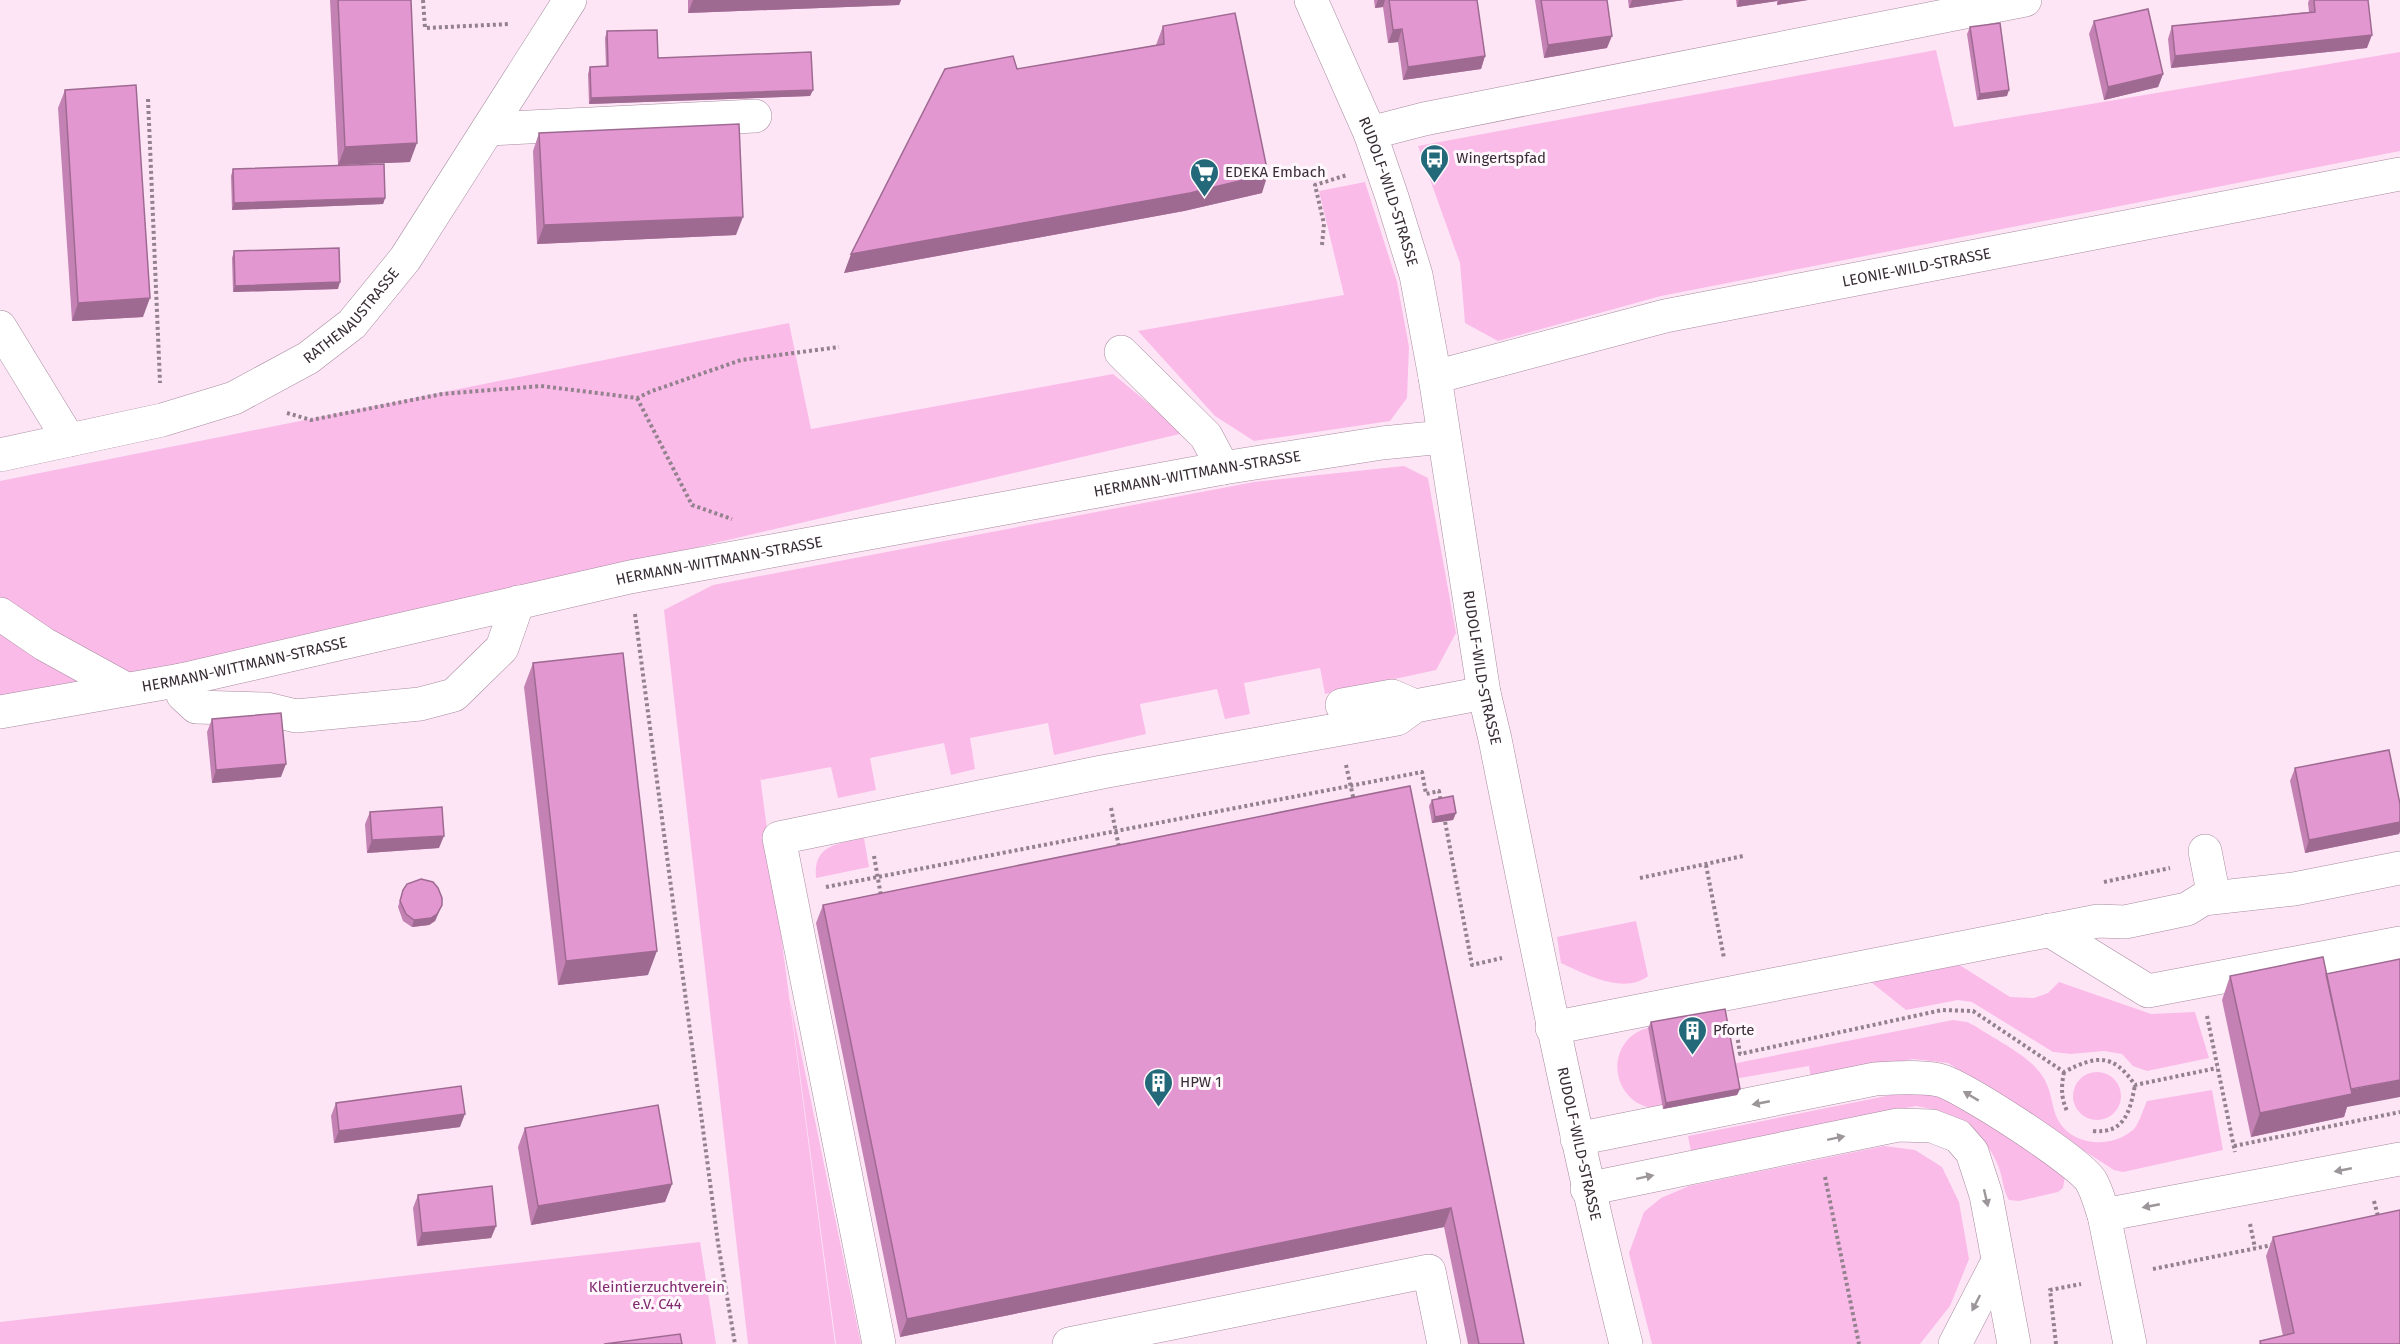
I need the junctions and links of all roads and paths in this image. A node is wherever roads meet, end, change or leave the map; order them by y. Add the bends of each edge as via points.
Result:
1 (423, 0) edge
2 (1311, 0) edge
3 (2025, 0) edge
4 (563, 11) edge
5 (148, 99) dead end
6 (755, 116) dead end
7 (488, 129) junction
8 (1370, 133) junction
9 (1381, 163) junction
10 (2400, 174) edge
11 (1322, 245) dead end
12 (0, 327) edge
13 (839, 347) dead end
14 (1121, 352) dead end
15 (1435, 377) junction
16 (234, 398) junction
17 (637, 398) junction
18 (162, 420) junction
19 (1443, 437) junction
20 (69, 440) junction
21 (0, 455) edge
22 (1223, 468) junction
23 (743, 523) dead end
24 (630, 577) junction
25 (518, 602) junction
26 (0, 614) edge
27 (181, 680) junction
28 (124, 688) junction
29 (1484, 693) junction
30 (1342, 705) dead end
31 (1415, 706) junction
32 (0, 712) edge
33 (868, 820) junction
34 (1116, 830) junction
35 (2205, 851) dead end
36 (1120, 852) edge
37 (1743, 856) dead end
38 (1706, 865) junction
39 (2400, 868) edge
40 (878, 877) junction
41 (1640, 878) dead end
42 (790, 894) junction
43 (2209, 898) junction
44 (883, 902) edge
45 (2049, 930) junction
46 (2400, 943) edge
47 (1537, 951) junction
48 (1730, 993) junction
49 (2207, 1015) dead end
50 (1552, 1028) junction
51 (1740, 1054) dead end
52 (2217, 1068) junction
53 (2064, 1072) junction
54 (2135, 1085) junction
55 (2400, 1112) edge
56 (2070, 1119) dead end
57 (2088, 1131) dead end
58 (1577, 1139) junction
59 (2400, 1159) edge
60 (1587, 1189) junction
61 (2104, 1215) junction
62 (2278, 1244) edge
63 (1997, 1263) junction
64 (2116, 1277) junction
65 (735, 1344) edge
66 (879, 1344) edge
67 (1069, 1344) edge
68 (1444, 1344) edge
69 (1626, 1344) edge
70 (1955, 1344) edge
71 (2014, 1344) edge
72 (2056, 1344) edge
73 (2130, 1344) edge

1 - 4 path via 425,28
2 - 8 street, RUDOLF-WILD-STRASSE
3 - 8 street
4 - 7 street, RATHENAUSTRASSE
5 - 18 path
6 - 7 street
7 - 16 street, RATHENAUSTRASSE via 405,259 352,324 308,358
8 - 9 street, RUDOLF-WILD-STRASSE
9 - 11 path via 1315,185 1324,224
9 - 15 street, RUDOLF-WILD-STRASSE via 1416,275
10 - 15 street, LEONIE-WILD-STRASSE via 1665,316
12 - 20 street
13 - 17 path via 741,360
14 - 22 street via 1206,436
15 - 19 street, RUDOLF-WILD-STRASSE
16 - 17 path via 311,420 442,394 541,386
16 - 18 street, RATHENAUSTRASSE
17 - 23 path via 692,505
18 - 20 street, RATHENAUSTRASSE
19 - 22 street, HERMANN-WITTMANN-STRASSE
19 - 29 street, RUDOLF-WILD-STRASSE
20 - 21 street, RATHENAUSTRASSE
22 - 24 street, HERMANN-WITTMANN-STRASSE
24 - 25 street, HERMANN-WITTMANN-STRASSE
24 - 65 path via 718,1243
25 - 27 street, HERMANN-WITTMANN-STRASSE
25 - 27 street via 502,648 454,695 420,704 296,716 267,709 196,707 183,695
26 - 28 street via 44,644
27 - 28 street, HERMANN-WITTMANN-STRASSE
28 - 32 street, HERMANN-WITTMANN-STRASSE
29 - 31 street
29 - 47 street, RUDOLF-WILD-STRASSE
30 - 31 street via 1392,696
31 - 33 street via 1397,719 1102,772
33 - 40 path
33 - 42 street via 779,838
34 - 36 path
34 - 40 path
34 - 47 path via 1422,772 1426,794 1439,791 1472,964
35 - 43 street
37 - 38 path
38 - 41 path
38 - 48 path
39 - 43 street via 2294,890
40 - 42 path
40 - 44 path
42 - 66 street
43 - 45 street via 2181,892 2123,904 2098,921
45 - 46 street via 2148,991
45 - 48 street
47 - 50 street, RUDOLF-WILD-STRASSE
48 - 50 street
49 - 52 path
50 - 58 street, RUDOLF-WILD-STRASSE
51 - 53 path via 1942,1010 1973,1011
52 - 54 path
52 - 55 path via 2234,1146
53 - 54 path via 2104,1059 2126,1073
53 - 56 path via 2063,1101
54 - 57 path via 2130,1111 2118,1127
58 - 60 street, RUDOLF-WILD-STRASSE
61 -> 58 street via 2091,1180 2063,1155 1941,1080 1875,1080
59 -> 61 street
60 -> 63 street via 1898,1125 1932,1126 1958,1136 1972,1152 1986,1195
60 - 69 street, RUDOLF-WILD-STRASSE
61 - 64 street
62 - 64 path
63 -> 70 street
63 - 71 street
64 - 72 path via 2050,1290
64 - 73 street
67 - 68 street via 1429,1271

